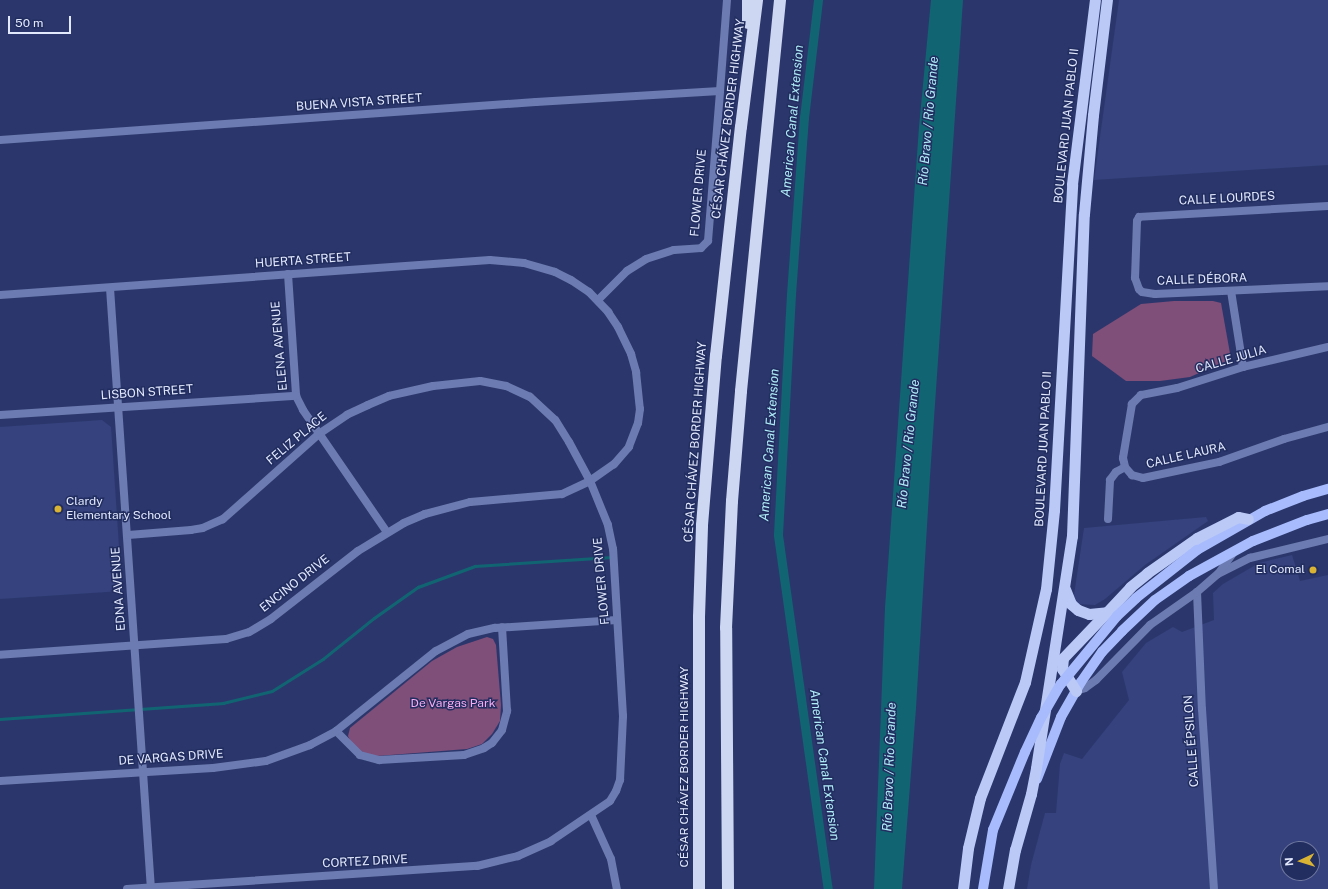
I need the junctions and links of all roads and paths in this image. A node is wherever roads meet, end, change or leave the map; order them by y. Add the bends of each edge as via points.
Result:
1 (727, 0) edge
2 (748, 0) edge
3 (757, 0) edge
4 (780, 0) edge
5 (786, 0) edge
6 (1095, 0) edge
7 (1107, 0) edge
8 (749, 58) junction
9 (772, 79) junction
10 (720, 91) junction
11 (0, 140) edge
12 (1328, 206) edge
13 (1137, 228) joint
14 (288, 274) junction
15 (1328, 286) edge
16 (110, 288) junction
17 (1231, 291) junction
18 (0, 295) edge
19 (598, 300) junction
20 (1328, 347) edge
21 (1243, 367) junction
22 (296, 396) junction
23 (120, 406) junction
24 (0, 415) edge
25 (1328, 427) edge
26 (320, 433) junction
27 (1125, 467) junction
28 (590, 481) junction
29 (1328, 489) edge
30 (1328, 514) edge
31 (1108, 519) dead end
32 (1248, 519) junction
33 (387, 532) junction
34 (128, 535) junction
35 (1328, 539) edge
36 (1235, 550) junction
37 (1218, 574) junction
38 (1064, 587) junction
39 (1196, 592) junction
40 (1107, 612) junction
41 (617, 620) junction
42 (502, 627) junction
43 (135, 645) junction
44 (0, 655) edge
45 (1076, 691) junction
46 (336, 731) junction
47 (143, 772) junction
48 (0, 781) edge
49 (1031, 794) junction
50 (591, 815) junction
51 (151, 888) edge
52 (127, 889) edge
53 (617, 889) edge
54 (699, 889) edge
55 (728, 889) edge
56 (963, 889) edge
57 (983, 889) edge
58 (1008, 889) edge
59 (1214, 889) edge

1 - 10 street, FLOWER DRIVE
2 - 8 highway
3 - 8 highway, CÉSAR CHÁVEZ BORDER HIGHWAY
4 - 9 highway
5 - 9 highway
6 - 56 highway, BOULEVARD JUAN PABLO II via 1072,184 1054,510 1046,589 1025,682 980,798 968,848
7 - 38 highway, BOULEVARD JUAN PABLO II via 1088,166 1074,503
8 - 54 highway, CÉSAR CHÁVEZ BORDER HIGHWAY via 715,364 702,525 698,624
9 - 55 highway via 741,383 730,523 726,628
10 - 11 street, BUENA VISTA STREET
10 - 19 street, FLOWER DRIVE via 708,241 701,248 674,250 646,258 627,271
12 - 13 street, CALLE LOURDES via 1142,216 1137,219
13 - 17 street, CALLE DÉBORA via 1135,278 1142,292 1155,294
14 - 16 street, HUERTA STREET
14 - 19 street, HUERTA STREET via 490,260 510,261 555,272 571,280
14 - 22 street, ELENA AVENUE
15 - 17 street, CALLE DÉBORA
16 - 18 street, HUERTA STREET
16 - 23 street, EDNA AVENUE
17 - 21 street
19 - 28 street via 618,327 631,354 636,372 640,409 629,447 614,464
20 - 21 street, CALLE JULIA
21 - 27 street, CALLE JULIA via 1183,386 1141,395 1132,404 1123,458
22 - 23 street, LISBON STREET
22 - 26 street, ELENA AVENUE
23 - 24 street, LISBON STREET
23 - 34 street, EDNA AVENUE
25 - 27 street, CALLE LAURA via 1284,439 1219,462 1164,474 1138,477 1132,475
26 - 28 street, FELIZ PLACE via 346,415 389,396 456,382 493,382 530,397 547,411 569,442
26 - 33 street, ELENA AVENUE
26 - 34 street, FELIZ PLACE via 248,498 218,521 191,530
27 - 31 street via 1116,472 1110,480
28 - 33 street, ENCINO DRIVE via 549,496 481,500 447,508 404,523
28 - 41 street, FLOWER DRIVE via 610,533
29 - 32 main road via 1281,503
30 - 36 main road via 1280,529
32 - 40 highway via 1238,517 1197,538 1147,573
32 - 57 main road, bridge via 1197,550 1136,598 1117,616 1061,684 1025,752 994,830
33 - 43 street, ENCINO DRIVE via 250,632 226,639
34 - 43 street, EDNA AVENUE
35 - 37 street via 1250,558
36 - 37 street
36 - 45 main road via 1189,576 1155,600 1102,652
37 - 39 street
38 - 40 highway via 1071,604 1078,610 1089,614
38 - 49 highway, BOULEVARD JUAN PABLO II
39 - 45 street via 1150,625 1096,680
39 - 59 street, CALLE ÉPSILON
40 - 45 highway via 1063,658 1062,669
41 - 42 street, DE VARGAS DRIVE
41 - 50 street, FLOWER DRIVE via 623,716 620,780 610,801
42 - 46 street, DE VARGAS DRIVE via 468,634 436,651
42 - 46 street via 508,711 498,736 484,748 464,755 379,760 360,755
43 - 44 street, ENCINO DRIVE
43 - 47 street, EDNA AVENUE
45 - 49 main road via 1059,723
46 - 47 street, DE VARGAS DRIVE via 310,745 266,761 213,768
47 - 48 street, DE VARGAS DRIVE
47 - 51 street, EDNA AVENUE
49 - 58 highway, BOULEVARD JUAN PABLO II via 1015,850
50 - 51 street, CORTEZ DRIVE via 534,849 498,862 477,866
50 - 53 street via 604,839
51 - 52 street, CORTEZ DRIVE

